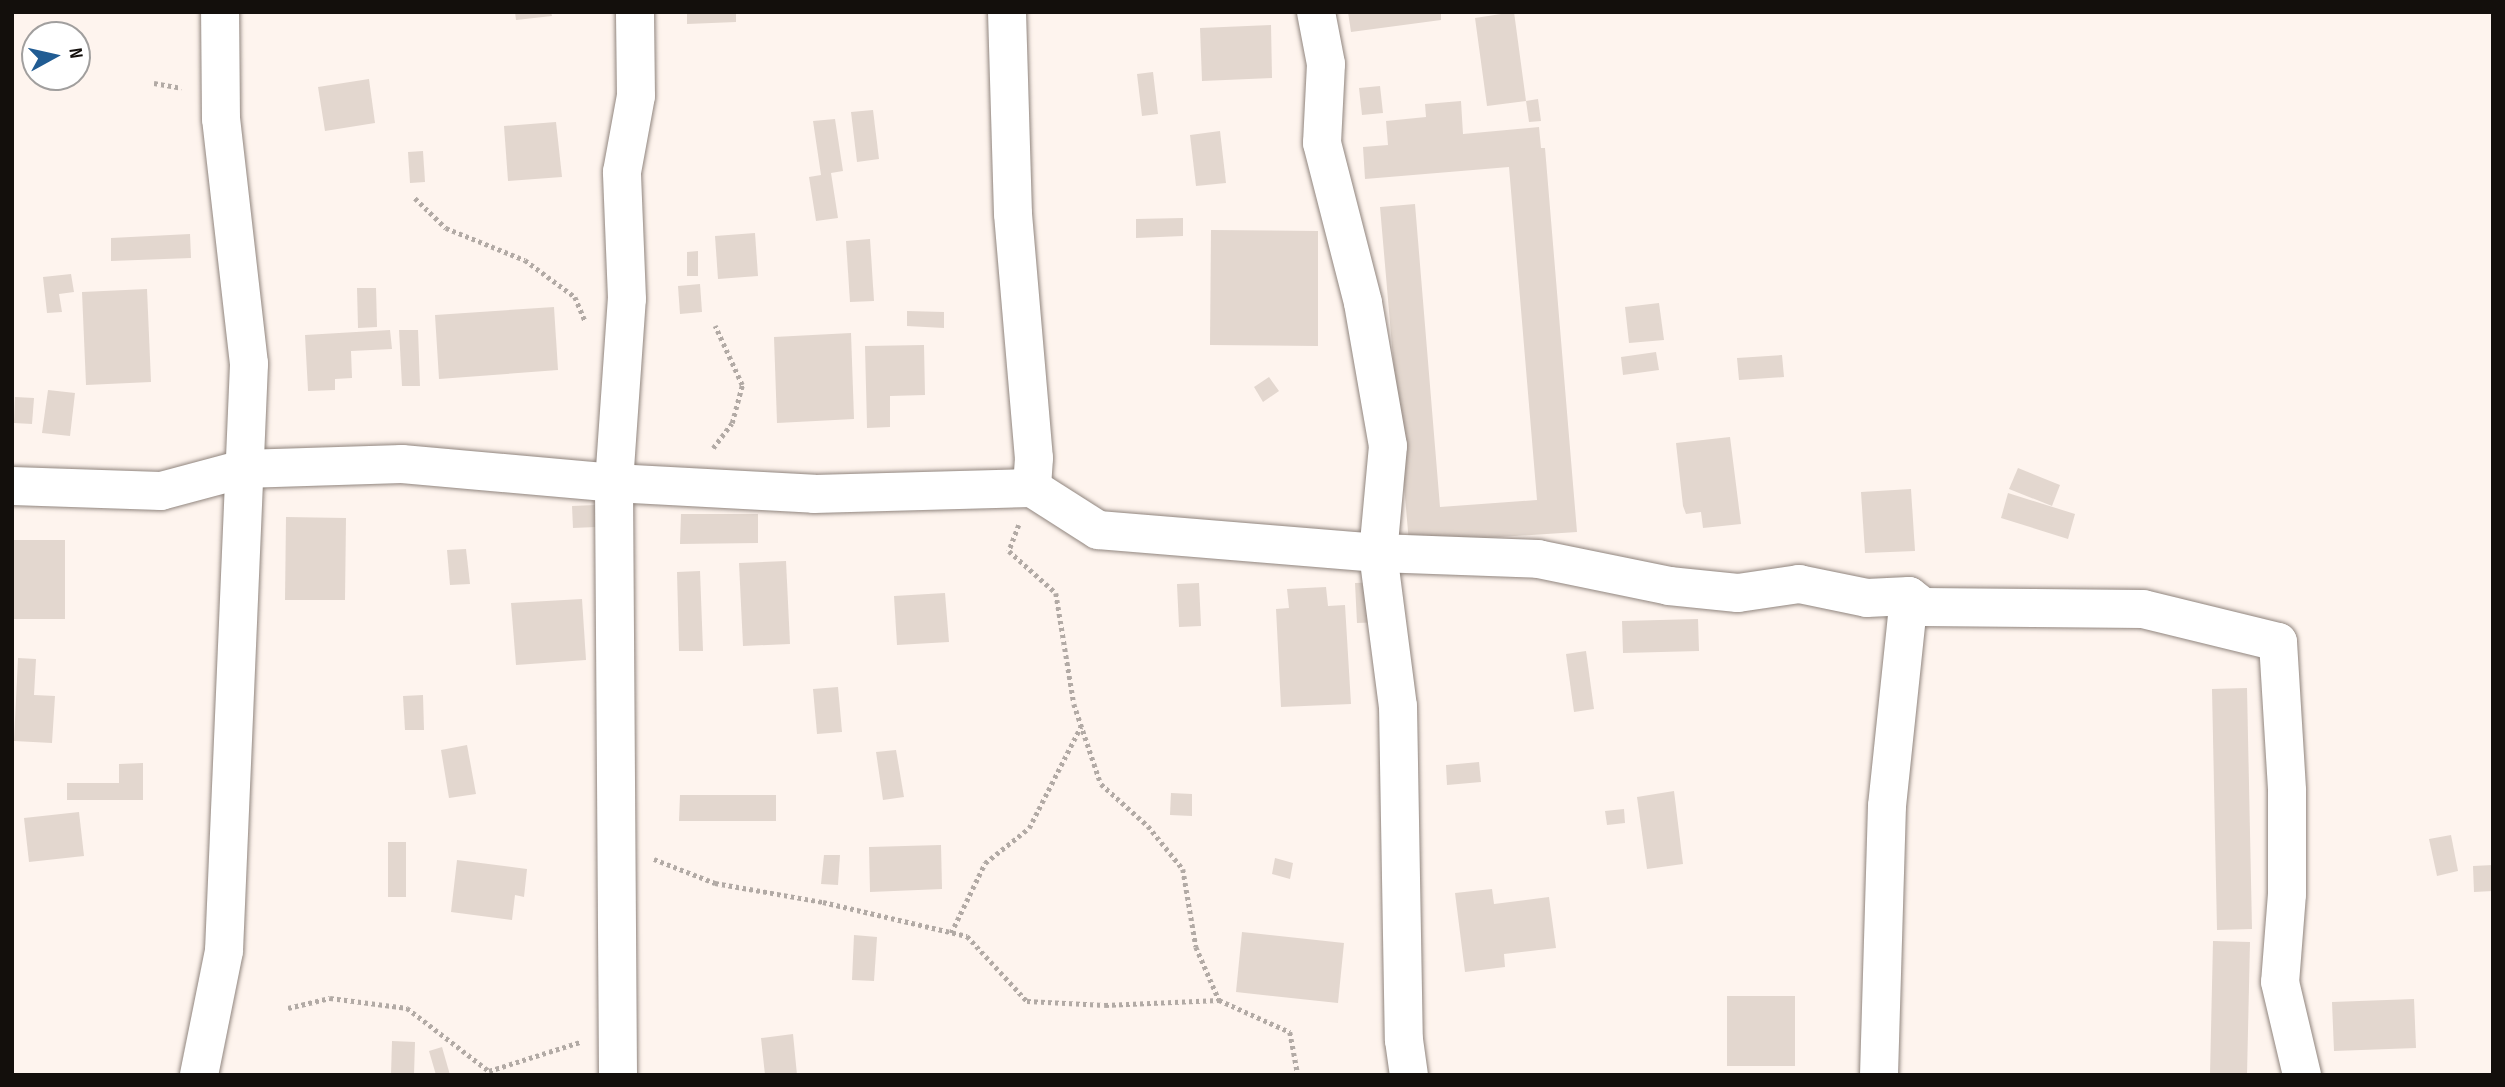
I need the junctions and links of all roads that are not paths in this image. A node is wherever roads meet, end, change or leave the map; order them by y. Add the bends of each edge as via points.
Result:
1 (220, 12) edge
2 (635, 12) edge
3 (1007, 12) edge
4 (1316, 12) edge
5 (243, 469) junction
6 (614, 483) junction
7 (12, 486) edge
8 (1032, 488) junction
9 (1378, 553) junction
10 (1909, 596) junction
11 (2280, 982) junction
12 (199, 1075) edge
13 (618, 1075) edge
14 (1409, 1075) edge
15 (1879, 1075) edge
16 (2282, 1075) edge
17 (2302, 1075) edge

1 - 5 street via 221,118 250,364
2 - 6 street via 636,96 622,172 627,299
3 - 8 street via 1013,214 1034,458
4 - 9 street via 1326,64 1322,143 1345,219 1388,446
5 - 6 street via 402,464
5 - 7 street via 161,491
5 - 12 street via 224,951
6 - 8 street via 814,494
6 - 13 street
8 - 9 street via 1098,530
9 - 10 street via 1538,559 1669,586 1738,593 1799,584 1867,598
9 - 14 street via 1398,706 1404,1040
10 - 11 street via 1923,607 2143,609 2278,642 2287,791 2287,894
10 - 15 street via 1886,819
11 - 16 street
11 - 17 street

